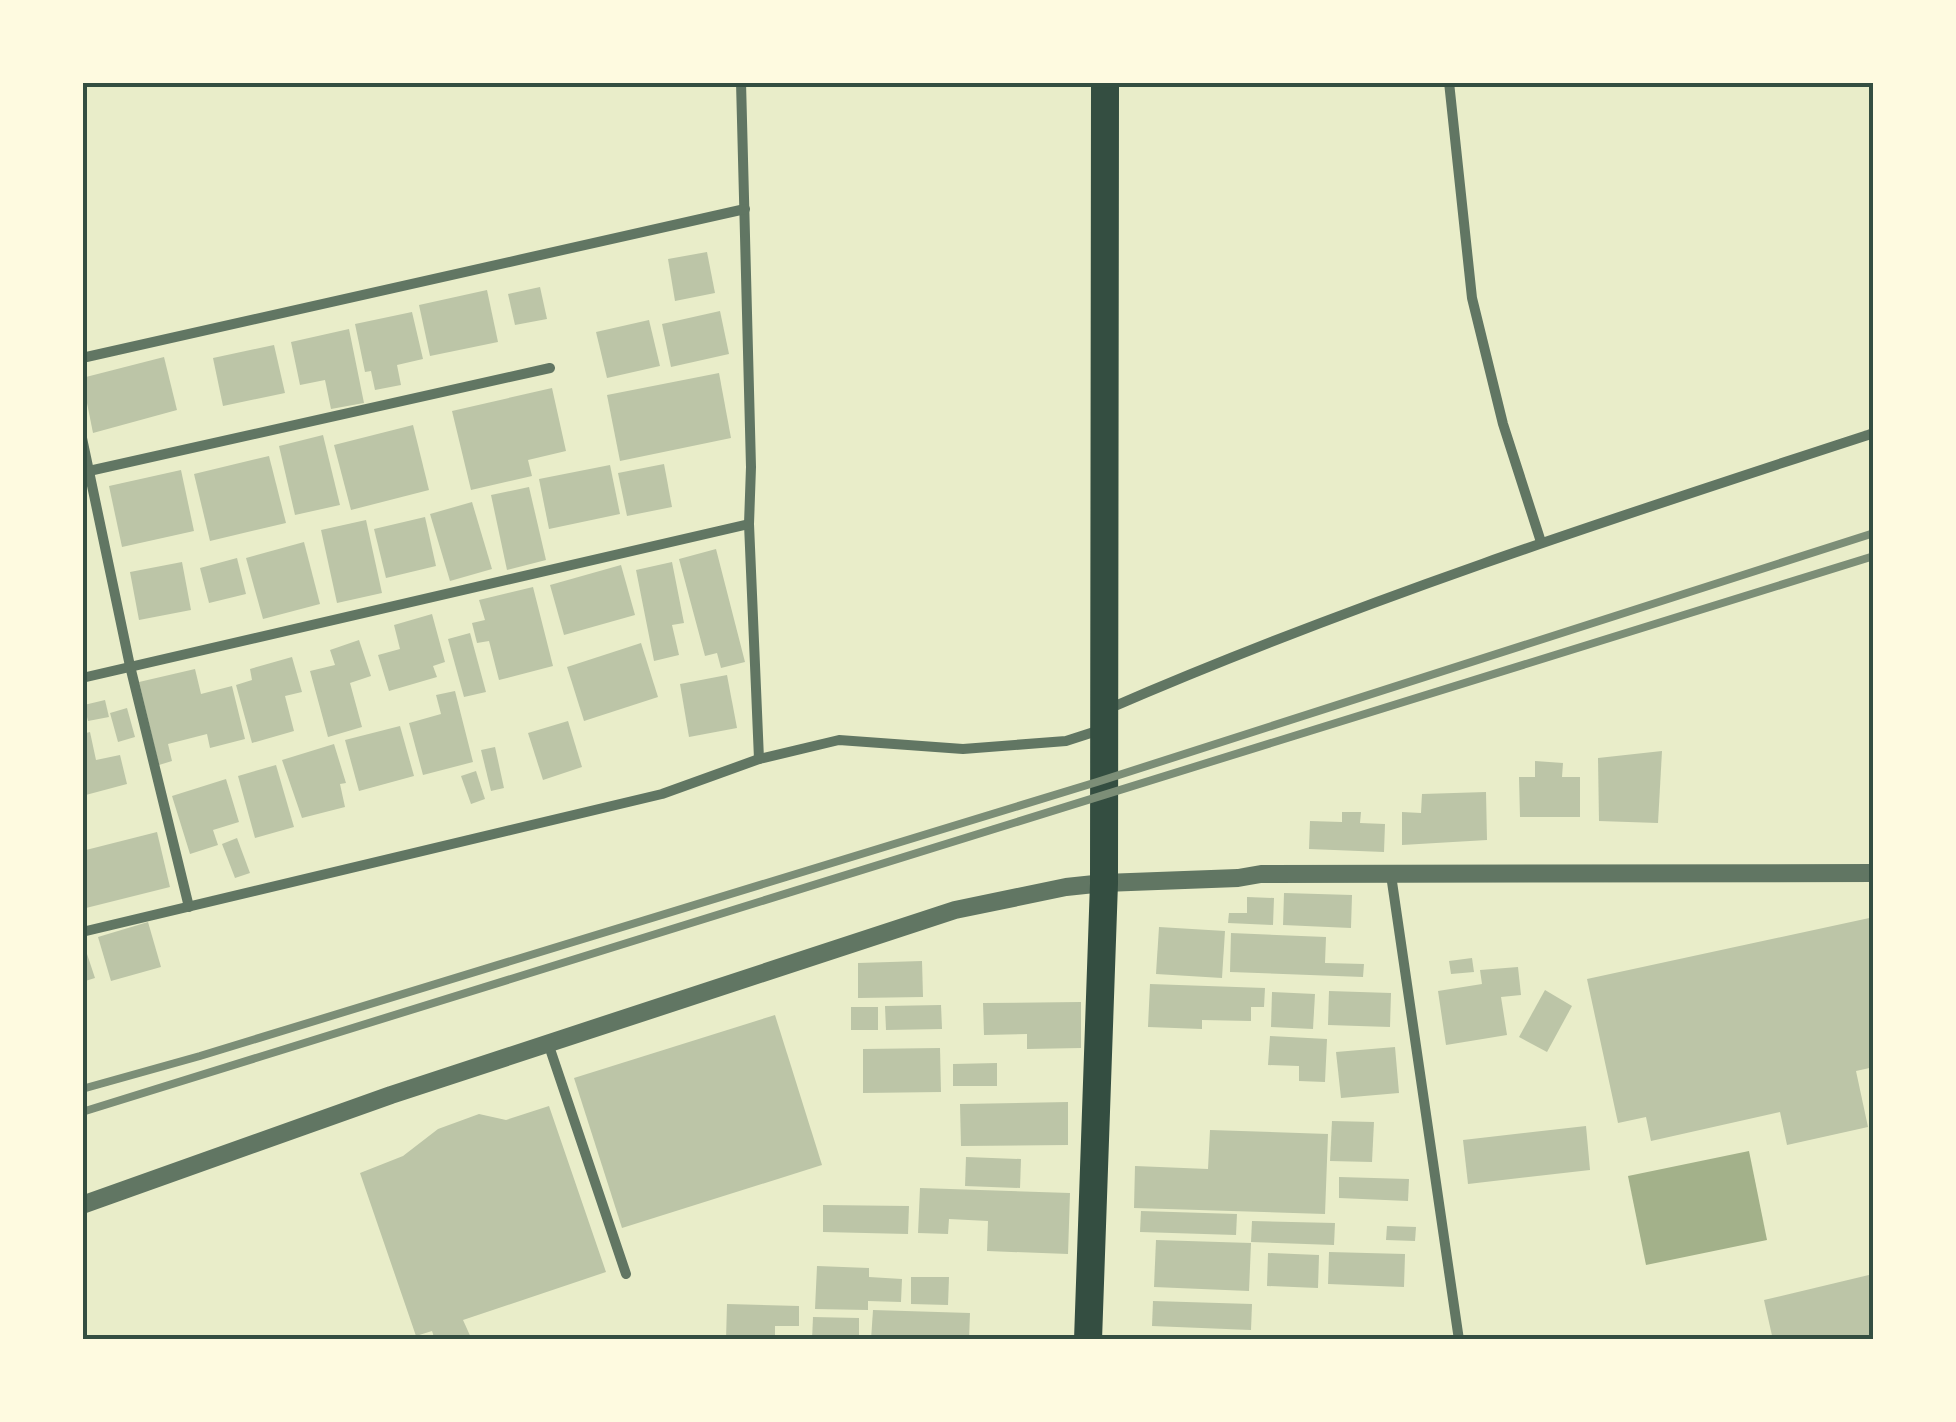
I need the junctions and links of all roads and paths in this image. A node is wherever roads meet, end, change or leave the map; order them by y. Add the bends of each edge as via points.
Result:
1 (741, 82) edge
2 (1105, 82) edge
3 (1450, 82) edge
4 (745, 209) junction
5 (82, 358) edge
6 (550, 368) dead end
7 (1874, 433) edge
8 (82, 438) edge
9 (90, 471) junction
10 (749, 524) junction
11 (1541, 542) junction
12 (130, 666) junction
13 (82, 678) edge
14 (1104, 720) junction
15 (760, 758) junction
16 (1874, 873) edge
17 (1391, 875) junction
18 (1104, 883) junction
19 (189, 907) junction
20 (82, 932) edge
21 (548, 1043) junction
22 (82, 1205) edge
23 (626, 1274) dead end
24 (1088, 1340) edge
25 (1459, 1340) edge

1 - 4 street
2 - 14 highway
3 - 11 street via 1472,298
4 - 5 street
4 - 10 street
6 - 9 street
7 - 11 street
8 - 9 street
9 - 12 street
10 - 12 street
10 - 15 street
11 - 14 street via 1186,675
12 - 13 street
12 - 19 street
14 - 15 street via 1066,740 963,749 839,740
14 - 18 highway
15 - 19 street via 662,794
16 - 17 street
17 - 18 street
17 - 25 street
18 - 21 street via 955,910
18 - 24 highway
19 - 20 street
21 - 22 street
21 - 23 street

